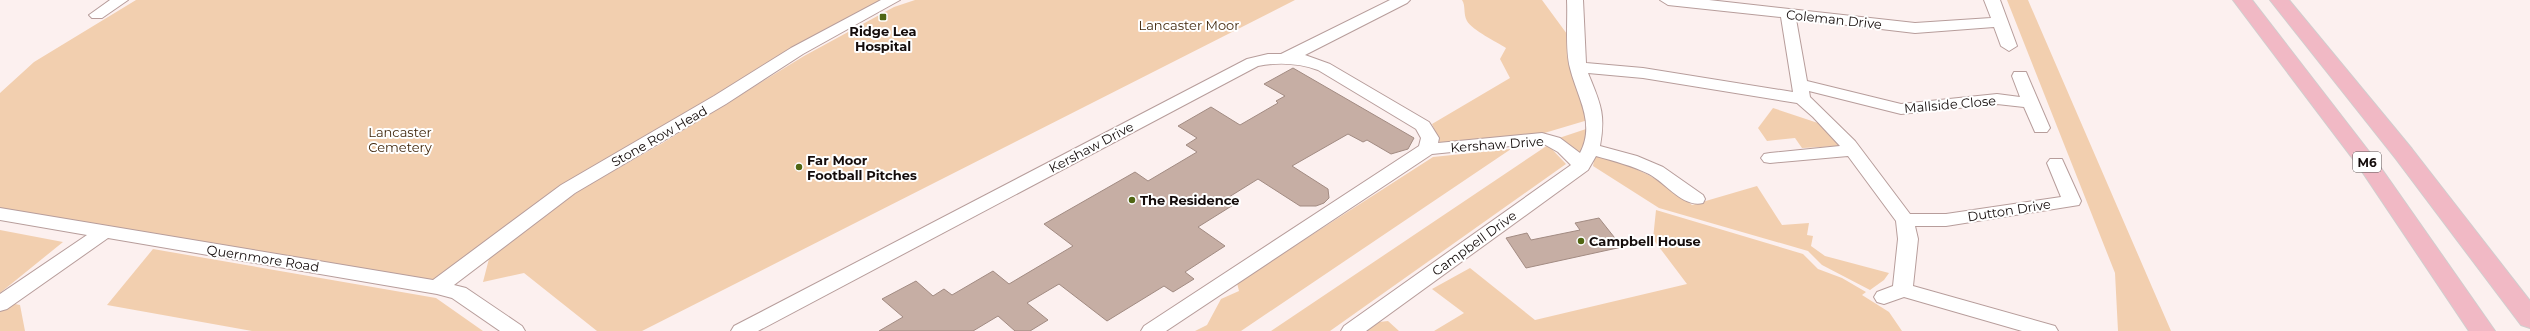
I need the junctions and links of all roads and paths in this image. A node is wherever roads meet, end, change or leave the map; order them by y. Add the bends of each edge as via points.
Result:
1 (120, 0) edge
2 (892, 0) edge
3 (1402, 0) edge
4 (1575, 0) edge
5 (1668, 0) edge
6 (1992, 0) edge
7 (2242, 0) edge
8 (2279, 0) edge
9 (1761, 6) edge
10 (97, 15) dead end
11 (1788, 15) junction
12 (2000, 22) junction
13 (2009, 46) dead end
14 (1285, 59) junction
15 (1578, 67) junction
16 (2020, 76) dead end
17 (1745, 89) junction
18 (1801, 92) junction
19 (2031, 103) junction
20 (1819, 113) junction
21 (2041, 128) dead end
22 (1591, 149) junction
23 (1427, 150) junction
24 (1853, 150) junction
25 (1770, 158) dead end
26 (2056, 163) dead end
27 (1582, 166) junction
28 (1696, 199) dead end
29 (0, 214) edge
30 (1905, 220) junction
31 (105, 231) junction
32 (437, 287) junction
33 (1903, 290) junction
34 (1884, 297) dead end
35 (0, 304) edge
36 (2530, 318) edge
37 (515, 331) edge
38 (740, 331) edge
39 (1151, 331) edge
40 (1351, 331) edge
41 (2048, 331) edge
42 (2482, 331) edge

1 - 10 street
2 - 32 street, Stone Row Head via 797,52 568,189
3 - 14 street
4 - 15 street, Campbell Drive
5 - 9 street, Coleman Drive
6 - 12 street
7 - 42 highway, M6 via 2332,113 2422,238
8 - 36 highway, M6 via 2404,154
9 - 11 street, Coleman Drive
11 - 12 street, Coleman Drive via 1914,28
11 - 18 street
12 - 13 street
14 - 23 street, Kershaw Drive via 1306,60 1324,67 1423,126 1430,138
14 - 38 street, Kershaw Drive via 1253,62
15 - 17 street via 1643,73
15 - 22 street, Campbell Drive via 1596,123
16 - 19 street
17 - 18 street
17 - 20 street
18 - 19 street, Mallside Close via 1900,110 1997,99
18 - 20 street
19 - 21 street
20 - 24 street
22 - 27 street, Campbell Drive
22 - 28 street via 1631,160 1657,171
23 - 27 street, Kershaw Drive via 1542,138 1561,145
23 - 39 street, Kershaw Drive
24 - 25 street
24 - 30 street
26 - 30 street, Dutton Drive via 2072,201 1946,220
27 - 40 street, Campbell Drive
29 - 31 street, Quernmore Road
30 - 33 street via 1908,238
31 - 32 street, Quernmore Road
31 - 35 street
32 - 37 street, Quernmore Road via 459,293
33 - 34 street
33 - 41 street

